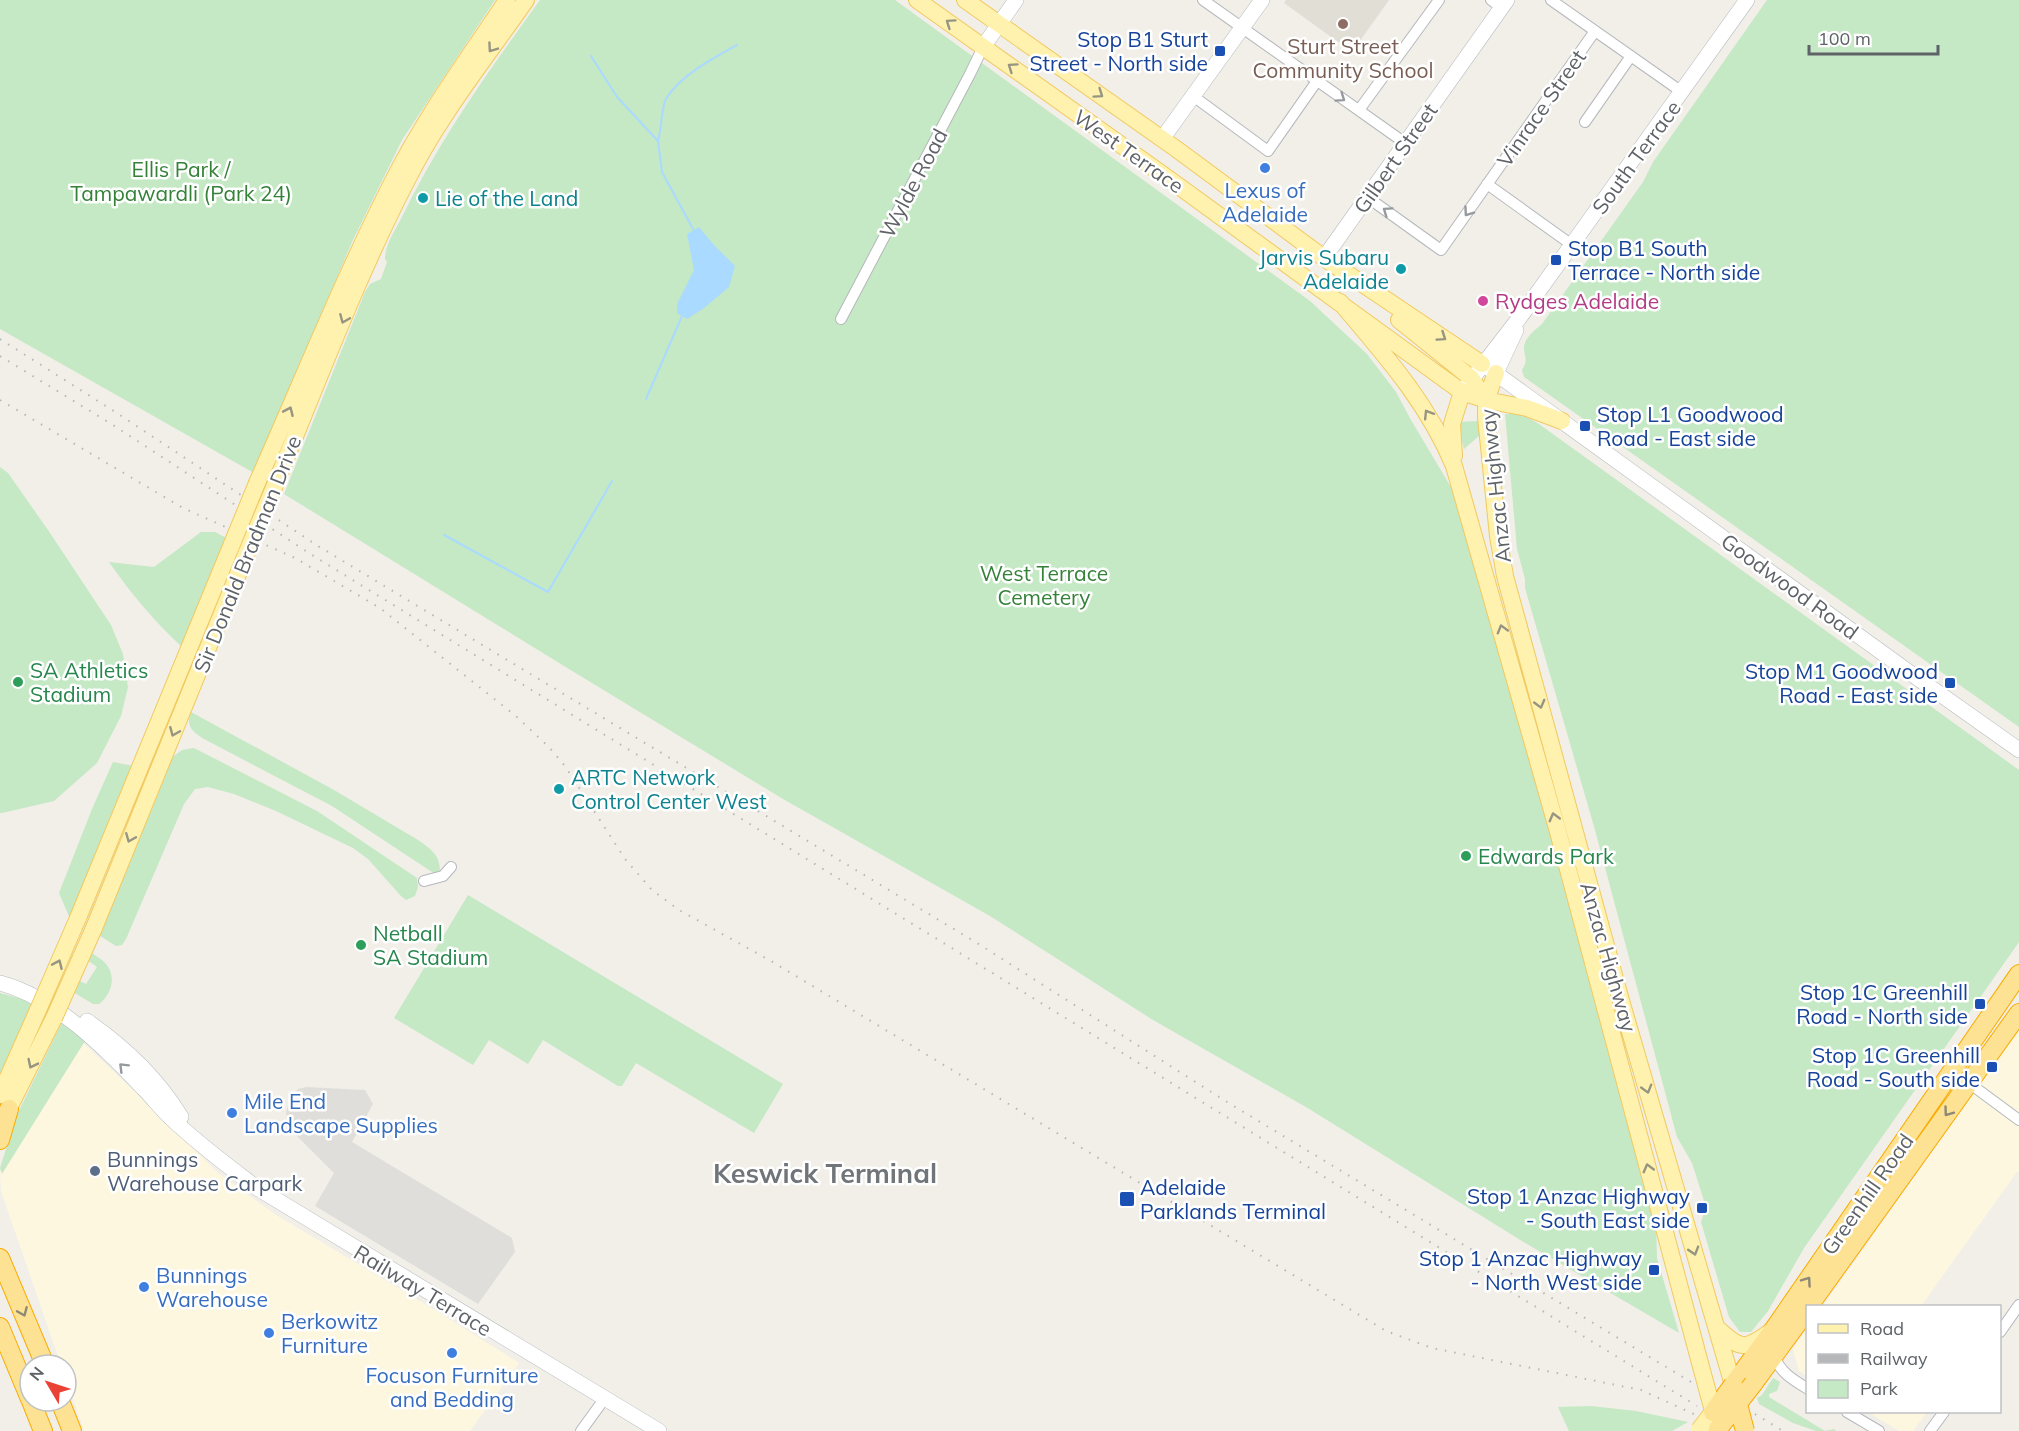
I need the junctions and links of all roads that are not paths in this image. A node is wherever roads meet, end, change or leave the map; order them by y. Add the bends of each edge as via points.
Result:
1 (507, 0) edge
2 (526, 0) edge
3 (917, 0) edge
4 (965, 0) edge
5 (1016, 0) edge
6 (1203, 0) edge
7 (1262, 0) edge
8 (1439, 0) edge
9 (1551, 0) edge
10 (1747, 0) edge
11 (1500, 3) edge
12 (1000, 23) junction
13 (1242, 28) junction
14 (1595, 31) junction
15 (983, 47) junction
16 (1631, 56) junction
17 (1317, 81) junction
18 (1682, 92) junction
19 (1193, 96) junction
20 (1359, 110) junction
21 (1585, 122) dead end
22 (1162, 139) junction
23 (1405, 143) junction
24 (1145, 162) junction
25 (1487, 184) junction
26 (1367, 197) junction
27 (1572, 245) junction
28 (1324, 258) junction
29 (1340, 302) junction
30 (1523, 313) junction
31 (841, 319) dead end
32 (1509, 348) junction
33 (1489, 368) junction
34 (1466, 385) junction
35 (1518, 390) junction
36 (1486, 400) junction
37 (1562, 421) junction
38 (1454, 466) junction
39 (265, 487) junction
40 (239, 548) junction
41 (2019, 750) edge
42 (451, 867) dead end
43 (424, 881) dead end
44 (0, 974) edge
45 (2019, 974) edge
46 (0, 982) edge
47 (2019, 986) edge
48 (1993, 1012) junction
49 (2019, 1013) edge
50 (1635, 1047) junction
51 (1617, 1052) junction
52 (1969, 1083) junction
53 (5, 1102) edge
54 (2019, 1120) edge
55 (0, 1126) edge
56 (1933, 1133) junction
57 (194, 1138) junction
58 (0, 1140) edge
59 (1890, 1161) junction
60 (0, 1258) edge
61 (1810, 1305) edge
62 (2019, 1305) edge
63 (1806, 1311) edge
64 (0, 1327) edge
65 (1718, 1329) junction
66 (1774, 1329) junction
67 (2001, 1331) edge
68 (40, 1353) edge
69 (1774, 1356) junction
70 (18, 1371) edge
71 (1740, 1379) junction
72 (1806, 1388) edge
73 (604, 1398) junction
74 (1737, 1404) junction
75 (35, 1413) edge
76 (65, 1413) edge
77 (1849, 1413) edge
78 (1943, 1413) edge
79 (1717, 1426) edge
80 (1698, 1430) edge
81 (43, 1431) edge
82 (72, 1431) edge
83 (581, 1431) edge
84 (659, 1431) edge
85 (1745, 1431) edge
86 (1879, 1431) edge
87 (1930, 1431) edge

39 -> 1 main road, Sir Donald Bradman Drive via 355,261 393,180
2 -> 39 main road, Sir Donald Bradman Drive via 428,141 406,181
15 -> 3 main road, West Terrace
4 - 12 main road, West Terrace
5 - 12 main road
6 - 13 street
7 - 13 main road
8 - 20 street
9 - 14 street
10 - 18 main road, South Terrace
11 - 23 main road, Gilbert Street
12 - 15 main road
12 -> 22 main road, West Terrace
13 - 17 street
13 - 19 main road
14 - 16 street
14 - 25 street, Vinrace Street
24 -> 15 main road, West Terrace
15 - 31 street, Wylde Road
16 - 18 street
16 - 21 street
17 - 19 street via 1268,151
17 -> 20 street
18 - 27 main road, South Terrace
19 - 22 main road
20 - 23 street
22 - 24 main road
22 - 28 main road, West Terrace
23 - 26 main road, Gilbert Street
24 - 29 main road, West Terrace
25 -> 26 street, Vinrace Street via 1442,250
25 - 27 street, Vinrace Street
26 - 28 main road, Gilbert Street
27 - 30 main road, South Terrace
28 -> 33 main road, West Terrace
28 - 34 main road, West Terrace
29 - 34 main road, West Terrace
38 -> 29 main road, West Terrace via 1412,390
30 - 32 main road, South Terrace
30 - 33 main road, South Terrace
32 - 33 main road, South Terrace
32 - 35 main road
33 - 34 main road, South Terrace
33 - 35 main road, Goodwood Road
33 - 36 main road, Anzac Highway
34 - 36 main road, West Terrace
34 - 38 main road via 1452,424
35 - 37 main road, Goodwood Road
36 - 37 main road, Goodwood Road via 1527,408
36 -> 50 main road, Anzac Highway via 1505,576
37 - 41 main road, Goodwood Road
51 -> 38 main road, Anzac Highway
39 - 40 main road, Sir Donald Bradman Drive, bridge
53 -> 40 main road, Sir Donald Bradman Drive, bridge via 38,1010 189,647
40 -> 53 main road, Sir Donald Bradman Drive, bridge via 205,657 94,928 54,1018
42 - 43 street via 443,876
44 - 57 main road, Railway Terrace via 36,989 120,1045 169,1100
45 - 48 highway, Greenhill Road
57 -> 46 main road, Railway Terrace via 92,1037 32,995
47 - 48 highway
48 - 59 highway, Greenhill Road
49 - 52 highway, Greenhill Road
50 - 51 main road
50 -> 65 main road, Anzac Highway
79 -> 51 main road, Anzac Highway, bridge
52 - 54 street
52 -> 56 highway, Greenhill Road
53 - 55 main road, Sir Donald Bradman Drive
53 - 58 highway
56 - 59 highway via 1916,1142 1902,1162 1896,1165
56 - 61 highway, Greenhill Road
57 - 73 main road, Railway Terrace via 257,1188
66 -> 59 highway, Greenhill Road
60 -> 68 highway
62 - 67 street
63 - 69 highway, Greenhill Road
64 - 70 highway
65 - 66 main road via 1741,1346 1754,1344
65 - 71 main road, Anzac Highway
66 - 71 highway, Greenhill Road
69 - 71 highway, Greenhill Road
69 - 72 street via 1786,1376
71 - 74 highway, Greenhill Road, bridge
71 - 79 highway, Greenhill Road, bridge
73 - 83 street
73 - 84 main road, Railway Terrace
74 - 79 highway, Greenhill Road, bridge
74 - 85 highway, bridge
75 - 81 highway
76 - 82 highway
77 - 86 street
78 - 87 street
79 - 80 main road, bridge

